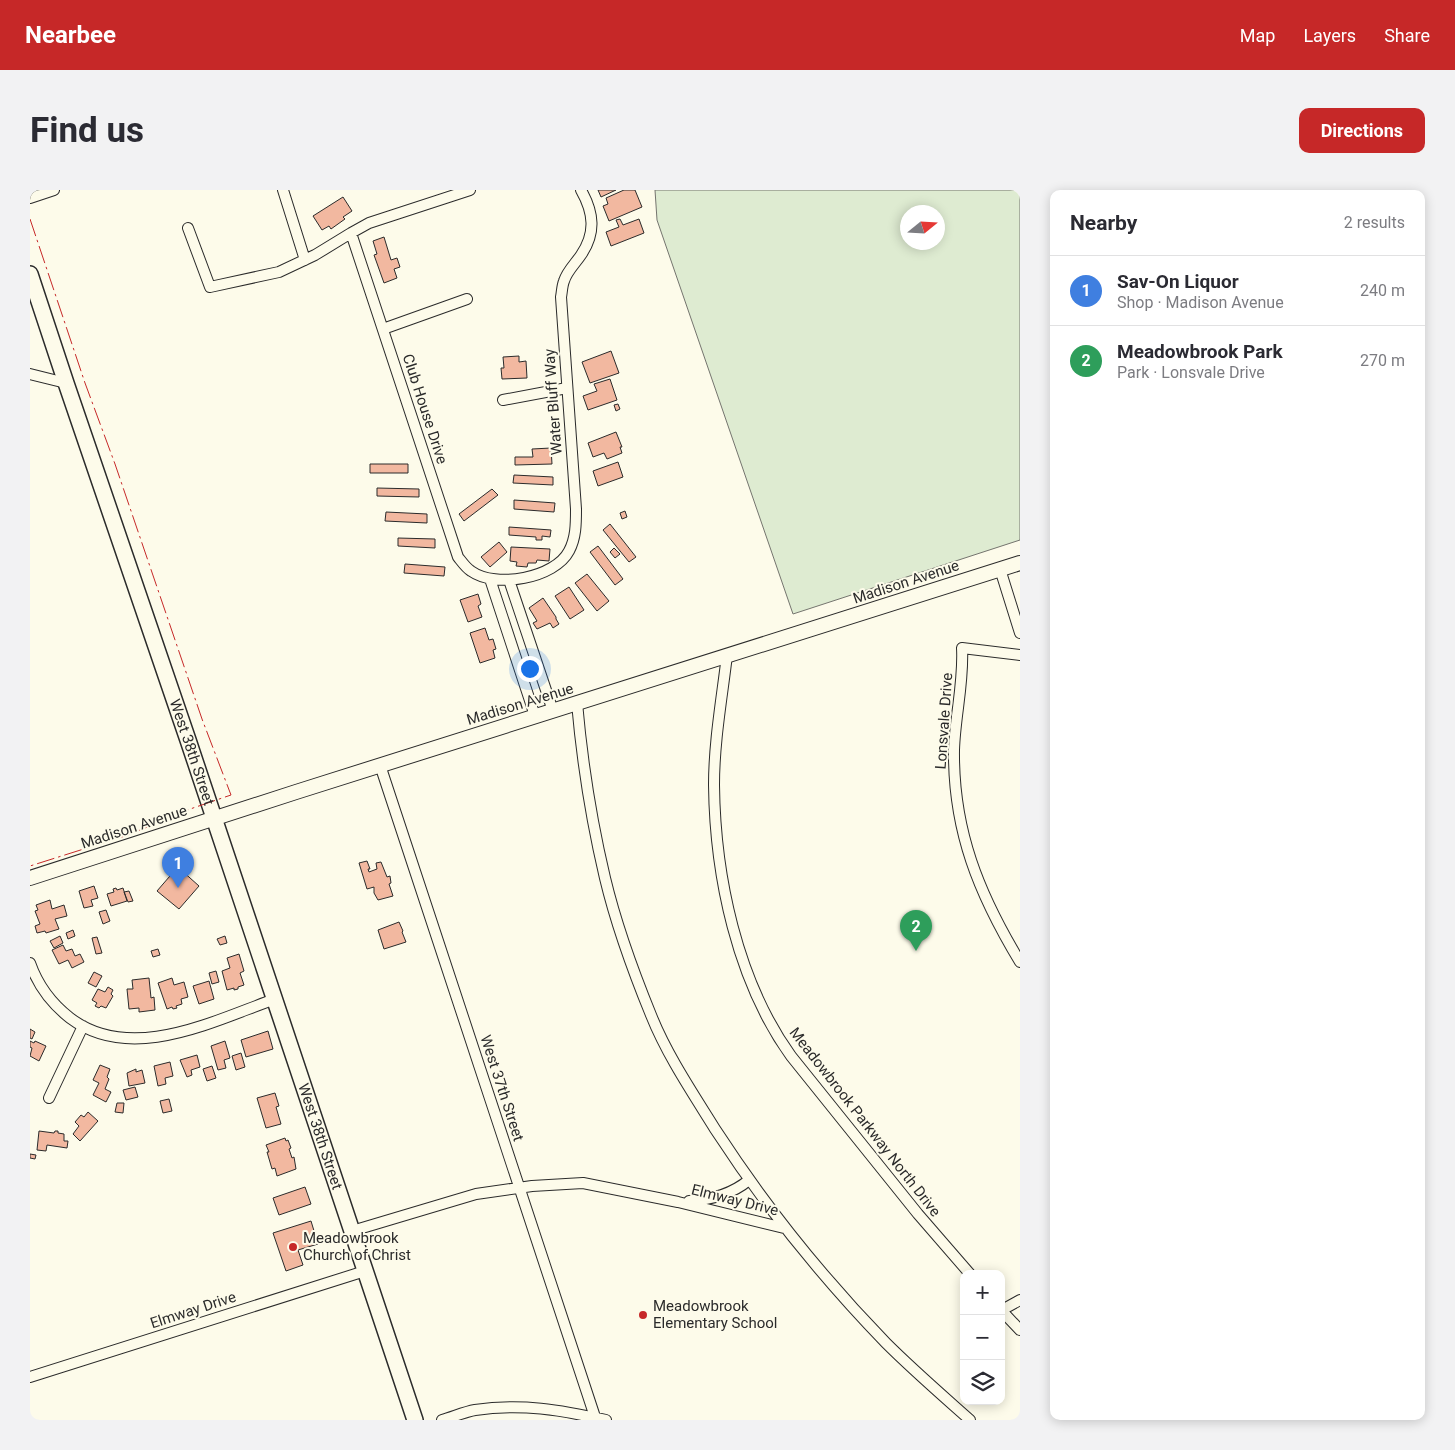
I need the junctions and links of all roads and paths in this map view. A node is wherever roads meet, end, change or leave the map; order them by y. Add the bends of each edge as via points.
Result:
1 (54, 190) edge
2 (283, 190) edge
3 (470, 190) edge
4 (581, 190) edge
5 (30, 198) edge
6 (188, 228) dead end
7 (351, 232) junction
8 (305, 260) junction
9 (30, 274) edge
10 (467, 299) dead end
11 (383, 329) junction
12 (30, 374) edge
13 (66, 383) junction
14 (567, 388) junction
15 (503, 400) dead end
16 (1020, 563) edge
17 (1000, 569) junction
18 (490, 579) junction
19 (509, 580) junction
20 (1020, 633) edge
21 (1020, 655) edge
22 (727, 656) junction
23 (577, 703) junction
24 (553, 711) junction
25 (535, 716) junction
26 (380, 765) junction
27 (214, 818) junction
28 (30, 878) edge
29 (1020, 962) edge
30 (30, 963) edge
31 (275, 999) junction
32 (83, 1026) junction
33 (49, 1098) dead end
34 (749, 1180) junction
35 (519, 1188) junction
36 (678, 1202) junction
37 (784, 1228) junction
38 (352, 1231) junction
39 (967, 1270) edge
40 (365, 1271) junction
41 (1020, 1300) edge
42 (1005, 1308) edge
43 (1005, 1313) edge
44 (1020, 1330) edge
45 (30, 1377) edge
46 (599, 1419) edge
47 (415, 1420) edge
48 (442, 1420) edge
49 (970, 1420) edge

1 - 5 street
2 - 8 street
3 - 7 street
4 - 14 street, Water Bluff Way via 589,204 592,222 589,240 563,282 561,297
6 - 8 street via 210,287 279,272
7 - 8 street
7 - 11 street, Club House Drive
9 - 13 main road, West 38th Street
10 - 11 street
11 - 18 street, Club House Drive via 458,557 471,572
12 - 13 street
13 - 27 main road, West 38th Street
14 - 15 street
14 - 19 street, Water Bluff Way via 576,509 574,540 560,564
16 - 17 street, Madison Avenue
17 - 20 street
17 - 22 street, Madison Avenue
18 - 19 street, Club House Drive
18 - 25 street
19 - 24 street
21 - 29 street, Lonsvale Drive via 962,648 954,748 959,818 967,852 1002,933
22 - 23 street, Madison Avenue
22 - 39 street, Meadowbrook Parkway North Drive via 714,784 717,836 730,916 760,1005 791,1056
23 - 24 street, Madison Avenue
23 - 34 street via 605,879 626,948 651,1016 685,1083
24 - 25 street, Madison Avenue
25 - 26 street, Madison Avenue
26 - 27 street, Madison Avenue
26 - 35 street, West 37th Street
27 - 28 street, Madison Avenue
27 - 31 main road, West 38th Street
30 - 32 street via 44,992
31 - 32 street via 178,1034 134,1039 102,1034
31 - 38 main road, West 38th Street
32 - 33 street
34 - 36 street, Elmway Drive via 723,1195
34 - 37 street
35 - 36 street, Elmway Drive via 583,1183
35 - 38 street, Elmway Drive via 476,1194
35 - 46 street, West 37th Street
36 - 37 street, Elmway Drive
37 - 49 street via 887,1344
38 - 40 main road, West 38th Street
40 - 45 street, Elmway Drive
40 - 47 main road
41 - 42 street
43 - 44 street
46 - 48 street via 556,1409 506,1407 473,1410

